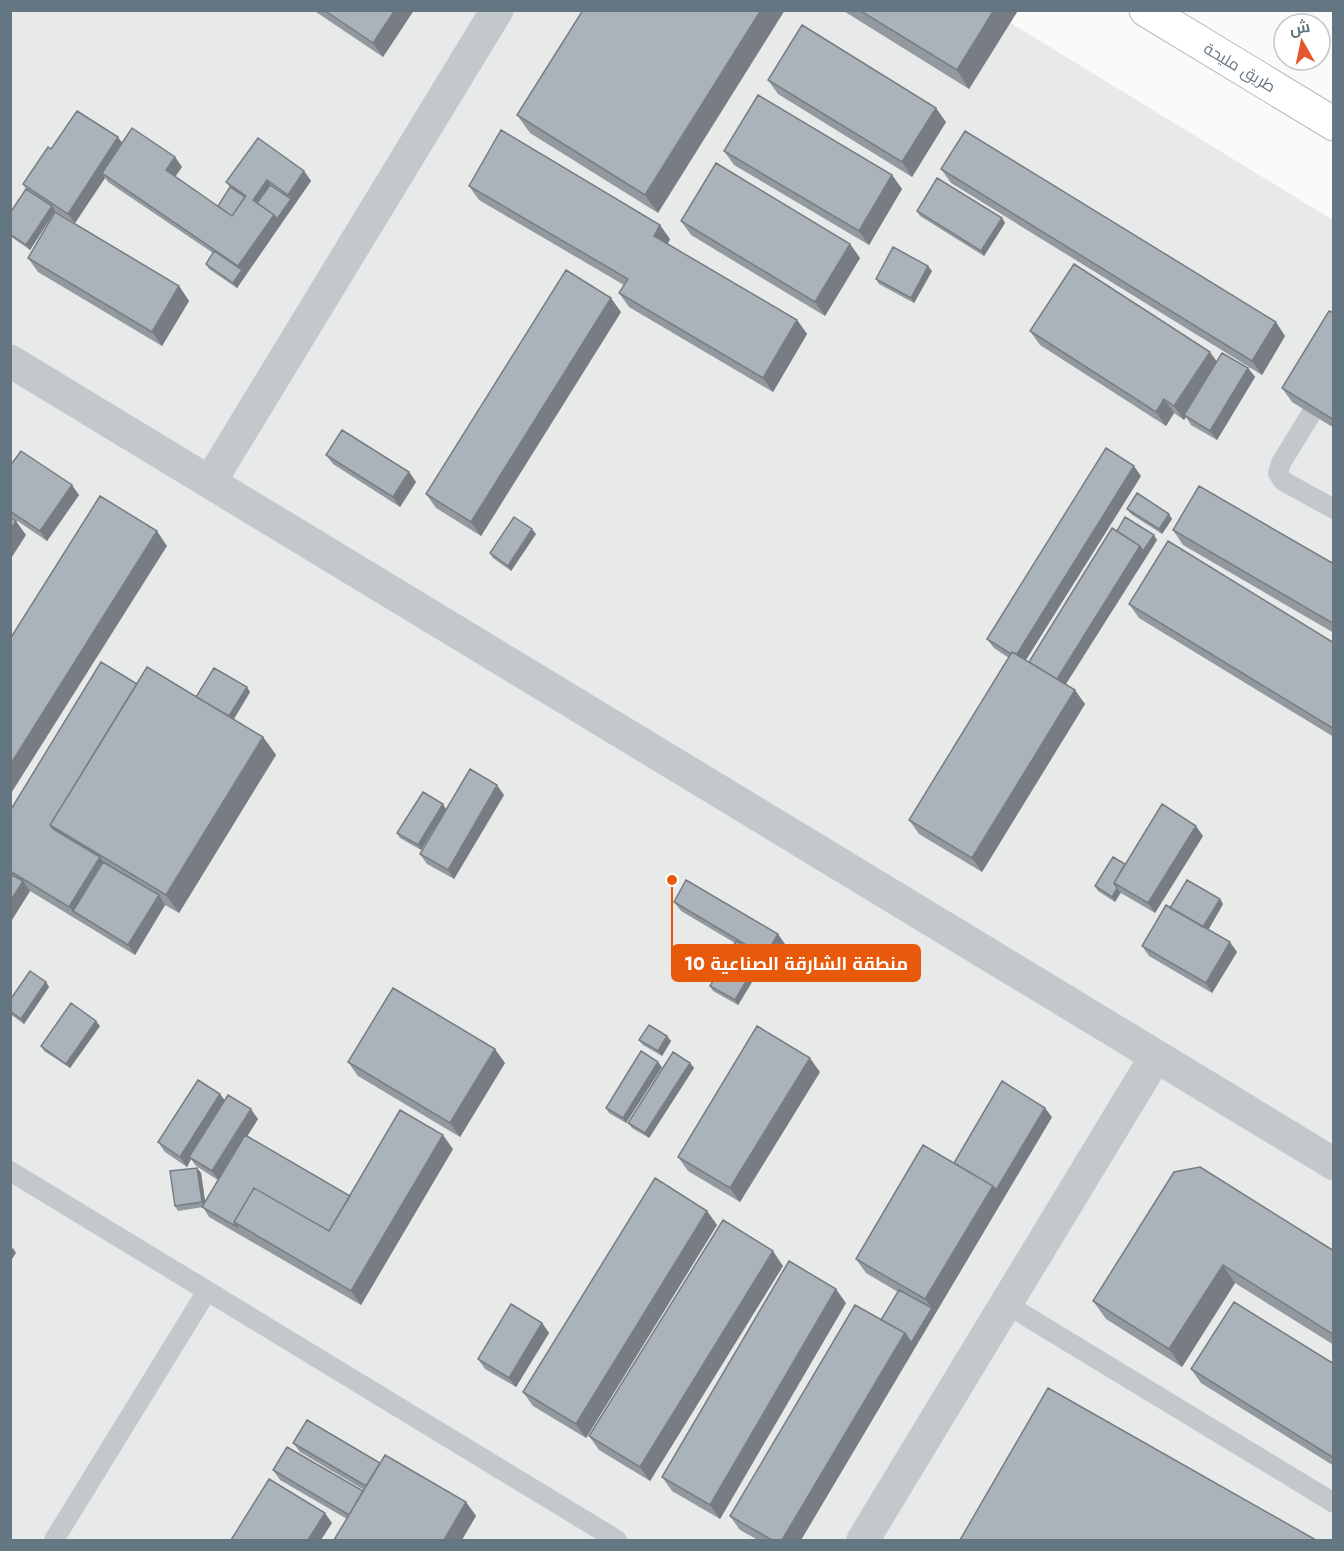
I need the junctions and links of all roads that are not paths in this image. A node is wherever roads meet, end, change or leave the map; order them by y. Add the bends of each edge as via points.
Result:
1 (497, 10) edge
2 (1146, 10) edge
3 (1334, 124) edge
4 (10, 361) edge
5 (1311, 414) edge
6 (210, 482) junction
7 (1334, 509) edge
8 (1156, 1056) junction
9 (1334, 1164) edge
10 (10, 1171) edge
11 (207, 1291) junction
12 (1005, 1304) junction
13 (1334, 1503) edge
14 (54, 1540) edge
15 (617, 1540) edge
16 (862, 1540) edge

1 - 6 street
2 - 3 main road, طريق مليحة
4 - 6 street
5 - 7 lane via 1278,472 1283,481
6 - 8 street
8 - 9 street
8 - 12 street
10 - 11 lane
11 - 14 lane
11 - 15 lane
12 - 13 lane
12 - 16 street

